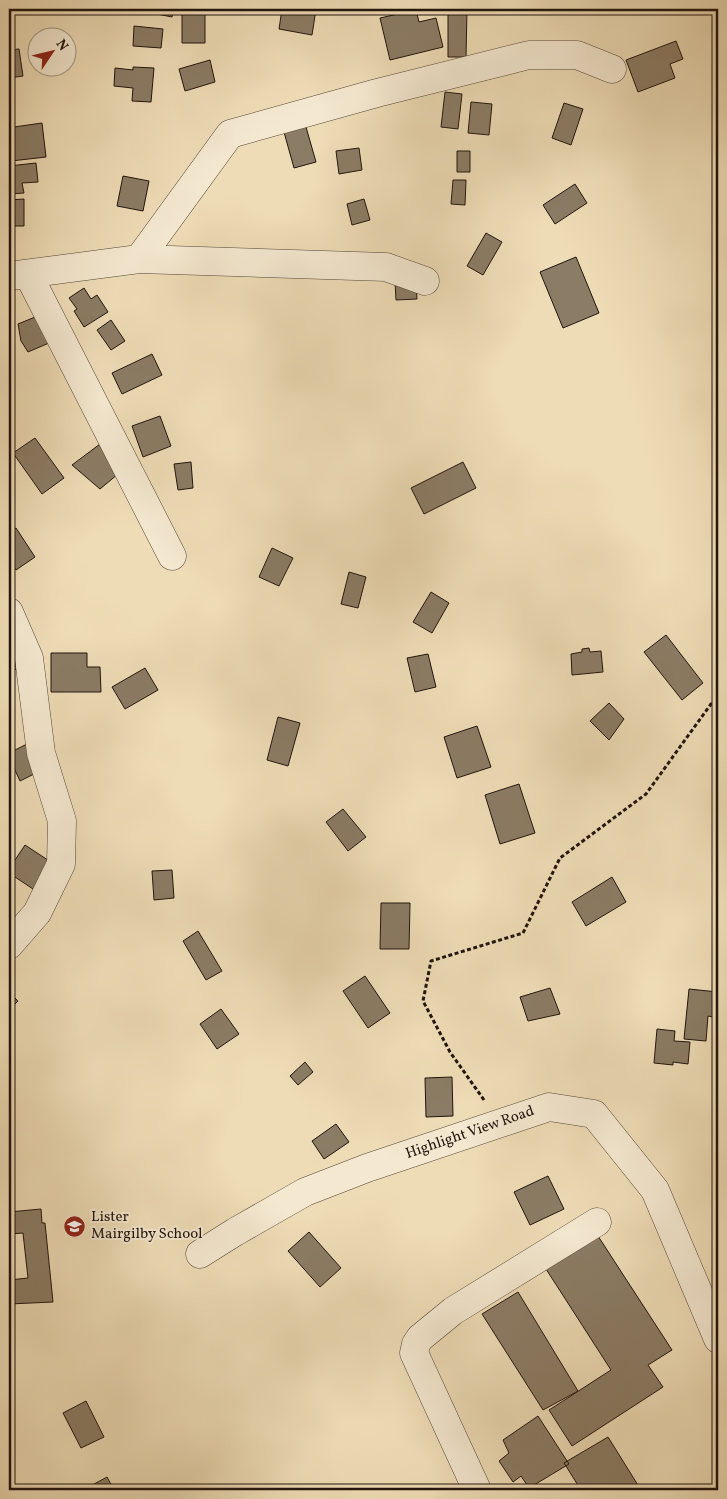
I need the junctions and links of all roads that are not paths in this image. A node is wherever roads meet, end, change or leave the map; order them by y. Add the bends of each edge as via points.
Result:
1 (612, 69) dead end
2 (138, 259) junction
3 (18, 275) edge
4 (425, 281) dead end
5 (172, 556) dead end
6 (9, 612) edge
7 (9, 945) edge
8 (597, 1222) dead end
9 (200, 1254) dead end
10 (718, 1339) edge
11 (477, 1490) edge

1 - 2 street via 577,55 529,55 230,134
2 - 3 street
2 - 4 street via 386,267
3 - 5 street
6 - 7 street via 29,658 41,753 62,822 61,864 37,913
8 - 11 street via 453,1311 416,1344 414,1353
9 - 10 street, Highlight View Road via 305,1192 549,1106 594,1114 655,1190

